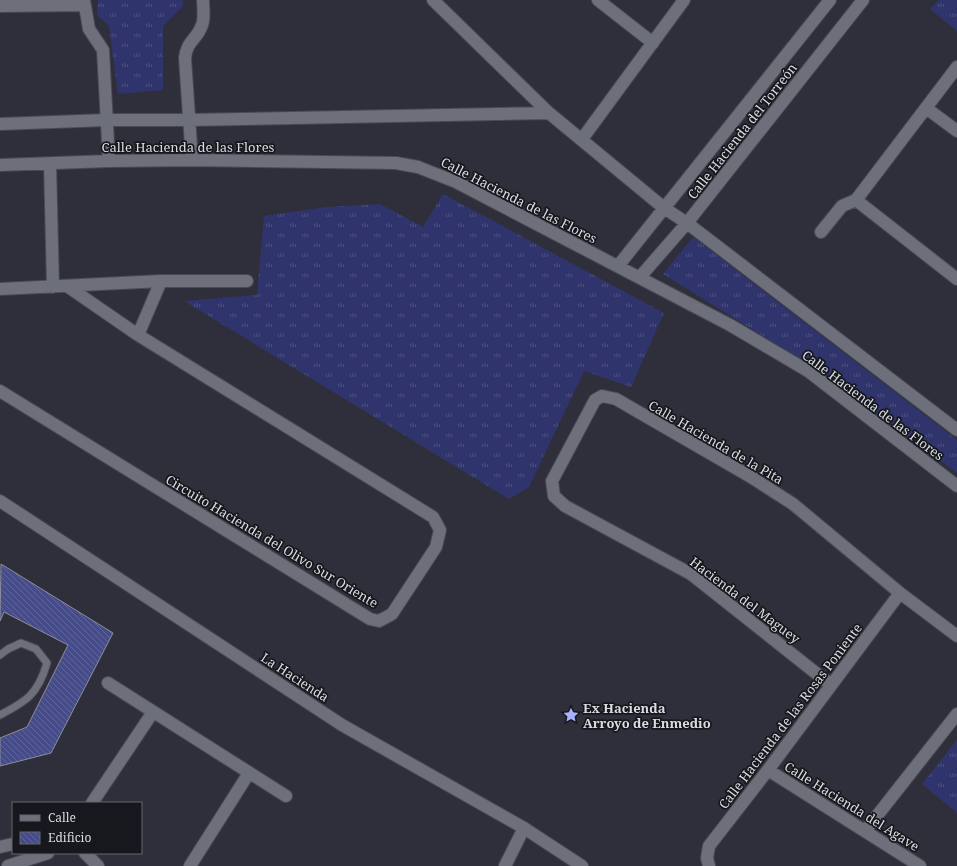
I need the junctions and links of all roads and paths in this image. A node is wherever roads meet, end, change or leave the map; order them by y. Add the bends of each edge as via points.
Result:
1 (203, 0) edge
2 (433, 0) edge
3 (598, 0) edge
4 (684, 0) edge
5 (830, 0) edge
6 (863, 0) edge
7 (84, 3) edge
8 (0, 6) edge
9 (653, 43) junction
10 (957, 67) edge
11 (926, 108) junction
12 (549, 113) junction
13 (106, 120) junction
14 (188, 120) junction
15 (0, 124) edge
16 (957, 132) edge
17 (582, 139) junction
18 (192, 160) junction
19 (109, 161) junction
20 (50, 164) junction
21 (0, 165) edge
22 (856, 200) junction
23 (664, 208) junction
24 (687, 223) junction
25 (821, 232) dead end
26 (618, 266) junction
27 (640, 277) junction
28 (957, 279) edge
29 (161, 281) junction
30 (247, 281) dead end
31 (67, 286) junction
32 (53, 287) junction
33 (0, 289) edge
34 (138, 335) junction
35 (0, 391) edge
36 (957, 430) edge
37 (957, 486) edge
38 (554, 496) joint
39 (0, 501) edge
40 (900, 593) junction
41 (957, 636) edge
42 (0, 655) edge
43 (108, 682) dead end
44 (831, 685) junction
45 (153, 712) junction
46 (957, 714) edge
47 (0, 715) edge
48 (768, 770) junction
49 (249, 773) junction
50 (286, 796) dead end
51 (93, 802) edge
52 (524, 828) junction
53 (865, 831) junction
54 (12, 844) edge
55 (0, 847) edge
56 (45, 854) edge
57 (86, 854) edge
58 (708, 862) edge
59 (8, 866) edge
60 (98, 866) edge
61 (190, 866) edge
62 (505, 866) edge
63 (582, 866) edge
64 (920, 866) edge

1 - 14 street via 203,24 186,46
2 - 12 street
3 - 9 street
4 - 9 street
5 - 23 street, Calle Hacienda del Torreón
6 - 24 street, Calle Hacienda del Torreón
7 - 8 street
7 - 13 street via 89,29 103,50
9 - 17 street
10 - 11 street
11 - 16 street
11 - 22 street
12 - 14 street, Calle Hacienda de las Flores
12 - 17 street
13 - 14 street, Calle Hacienda de las Flores
13 - 15 street, Calle Hacienda de las Flores
13 - 19 street
14 - 18 street
17 - 23 street
18 - 19 street, Calle Hacienda de las Flores
18 - 26 street, Calle Hacienda de las Flores via 396,163 418,167 456,182
19 - 20 street, Calle Hacienda de las Flores
20 - 21 street, Calle Hacienda de las Flores
20 - 32 street
22 - 25 street via 842,206
22 - 28 street
23 - 24 street
23 - 26 street, Calle Hacienda del Torreón
24 - 27 street, Calle Hacienda del Torreón
24 - 36 street
26 - 27 street, Calle Hacienda de las Flores
27 - 37 street, Calle Hacienda de las Flores via 730,325 808,371
29 - 30 street
29 - 31 street
29 - 34 street
31 - 32 street
31 - 34 street, Circuito Hacienda del Olivo Sur Oriente
32 - 33 street
34 - 35 street, Circuito Hacienda del Olivo Sur Oriente via 433,517 440,530 436,547 392,614 379,621 370,620
38 - 40 street, Calle Hacienda de la Pita via 552,481 595,400 602,396 616,399 781,496
38 - 44 street, Hacienda del Maguey via 565,506 691,574
39 - 52 street, La Hacienda via 342,725
40 - 41 street, Calle Hacienda de la Pita
40 - 44 street, Calle Hacienda de las Rosas Poniente
42 - 47 lane via 21,643 36,649 47,663 42,681 23,703
43 - 45 street
44 - 48 street, Calle Hacienda de las Rosas Poniente
45 - 49 street
45 - 51 street
46 - 53 street
48 - 53 street, Calle Hacienda del Agave
48 - 58 street, Calle Hacienda de las Rosas Poniente via 709,846
49 - 50 street
49 - 61 street
52 - 62 street
52 - 63 street, La Hacienda
53 - 64 street, Calle Hacienda del Agave
54 - 55 street
56 - 59 street
57 - 60 street

